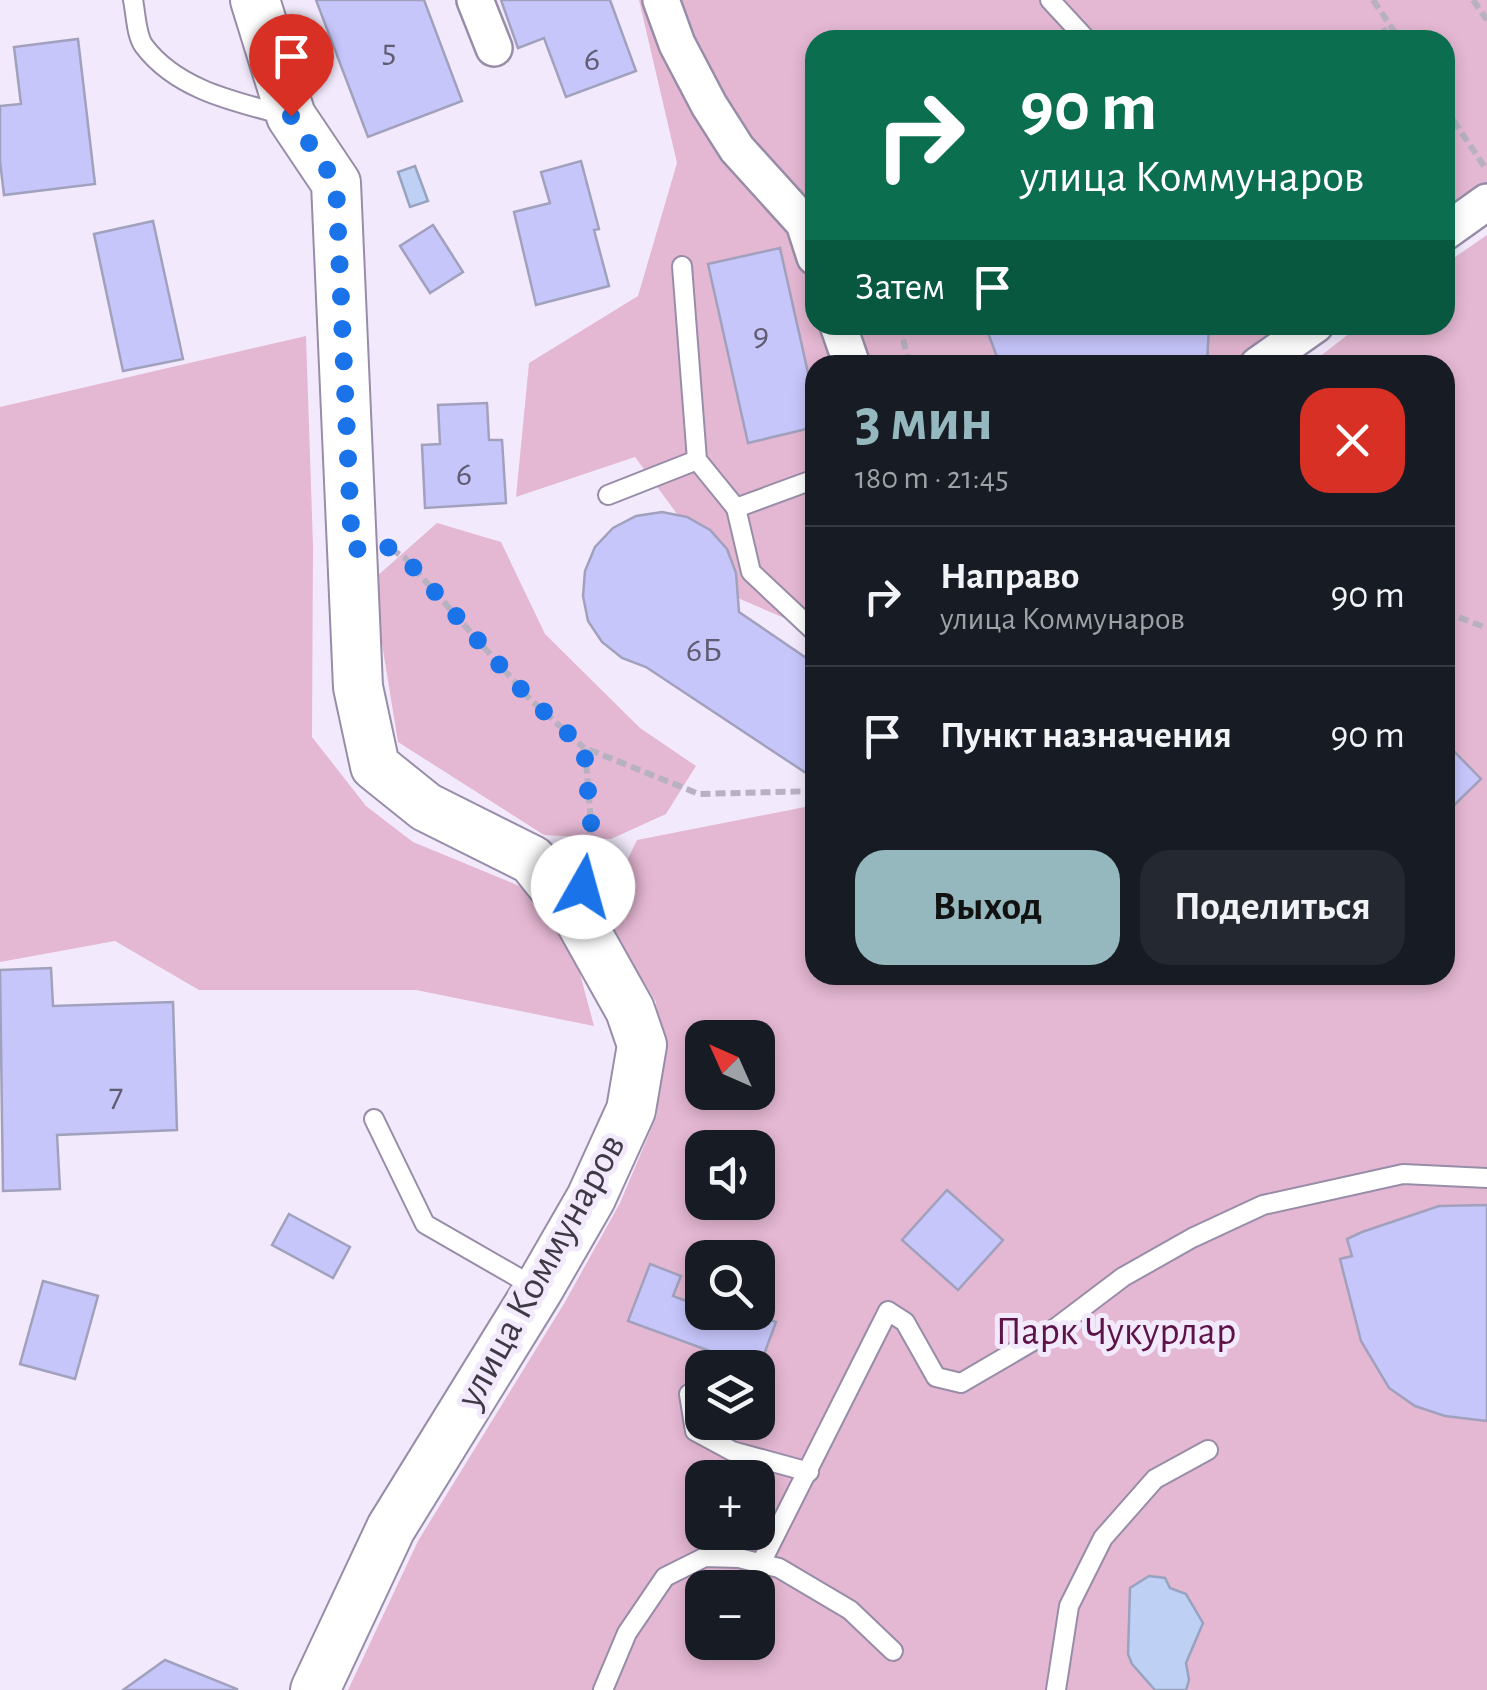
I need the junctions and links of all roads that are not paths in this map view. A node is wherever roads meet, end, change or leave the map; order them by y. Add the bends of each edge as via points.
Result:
1 (133, 0) edge
2 (255, 0) edge
3 (475, 0) edge
4 (661, 0) edge
5 (1050, 0) edge
6 (1078, 30) edge
7 (494, 48) dead end
8 (291, 116) junction
9 (1487, 202) edge
10 (1455, 225) edge
11 (805, 226) edge
12 (682, 266) dead end
13 (1291, 335) edge
14 (1269, 355) edge
15 (697, 460) junction
16 (805, 484) edge
17 (608, 496) dead end
18 (736, 508) junction
19 (805, 623) edge
20 (374, 1120) dead end
21 (1487, 1178) edge
22 (538, 1290) junction
23 (711, 1440) edge
24 (1208, 1450) dead end
25 (809, 1472) junction
26 (761, 1564) junction
27 (892, 1650) dead end
28 (315, 1690) edge
29 (603, 1690) edge
30 (1056, 1690) edge

1 - 8 lane via 142,44 178,78
2 - 8 main road, улица Коммунаров
3 - 7 street
4 - 11 street via 709,105
5 - 6 lane
8 - 22 main road, улица Коммунаров via 336,183 358,687 375,766 426,807 532,860 579,919 642,1045 630,1110 591,1198
9 - 10 street
12 - 15 lane
13 - 14 street
15 - 17 lane
15 - 18 lane
16 - 18 lane
18 - 19 lane via 750,572
20 - 22 lane via 425,1224
21 - 25 lane via 1403,1174 1264,1205 1123,1277 1058,1327 961,1383 936,1376 905,1322 888,1311
22 - 28 main road, улица Коммунаров via 391,1528
23 - 25 lane
24 - 30 lane via 1156,1479 1103,1538 1068,1606
25 - 26 lane
26 - 27 lane via 850,1610
26 - 29 lane via 705,1557 665,1577 627,1633

